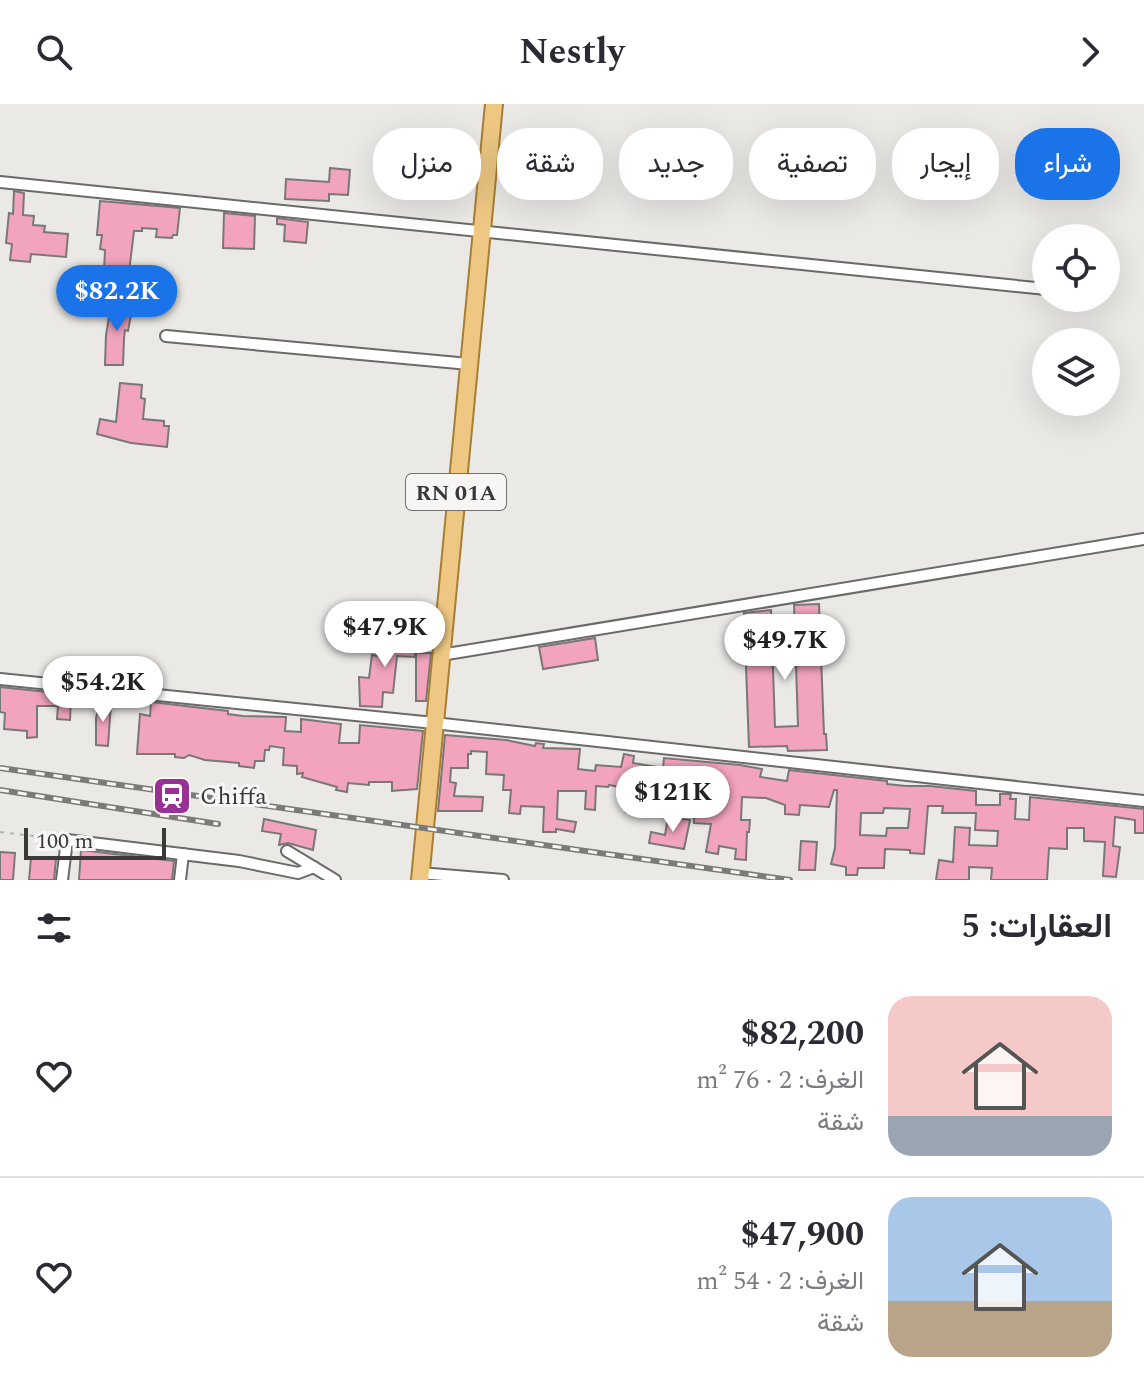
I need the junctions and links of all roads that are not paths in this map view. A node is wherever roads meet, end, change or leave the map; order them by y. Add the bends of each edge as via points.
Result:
1 (494, 104) edge
2 (0, 182) edge
3 (481, 230) junction
4 (1032, 288) edge
5 (166, 336) dead end
6 (469, 364) junction
7 (1144, 539) edge
8 (441, 655) junction
9 (0, 679) edge
10 (434, 723) junction
11 (1144, 801) edge
12 (287, 851) dead end
13 (183, 854) junction
14 (314, 867) junction
15 (420, 876) edge
16 (62, 880) edge
17 (180, 880) edge
18 (335, 880) edge
19 (503, 880) edge

1 - 3 main road, RN 01A
2 - 3 street
3 - 4 street
3 - 6 main road, RN 01A
5 - 6 street
6 - 8 main road, RN 01A
7 - 8 street
8 - 10 main road, RN 01A
9 - 10 street
10 - 11 street
10 - 15 main road, RN 01A
12 - 14 street
13 - 14 street via 298,873
13 - 16 street via 67,840
13 - 17 street
14 - 18 street
15 - 19 street

